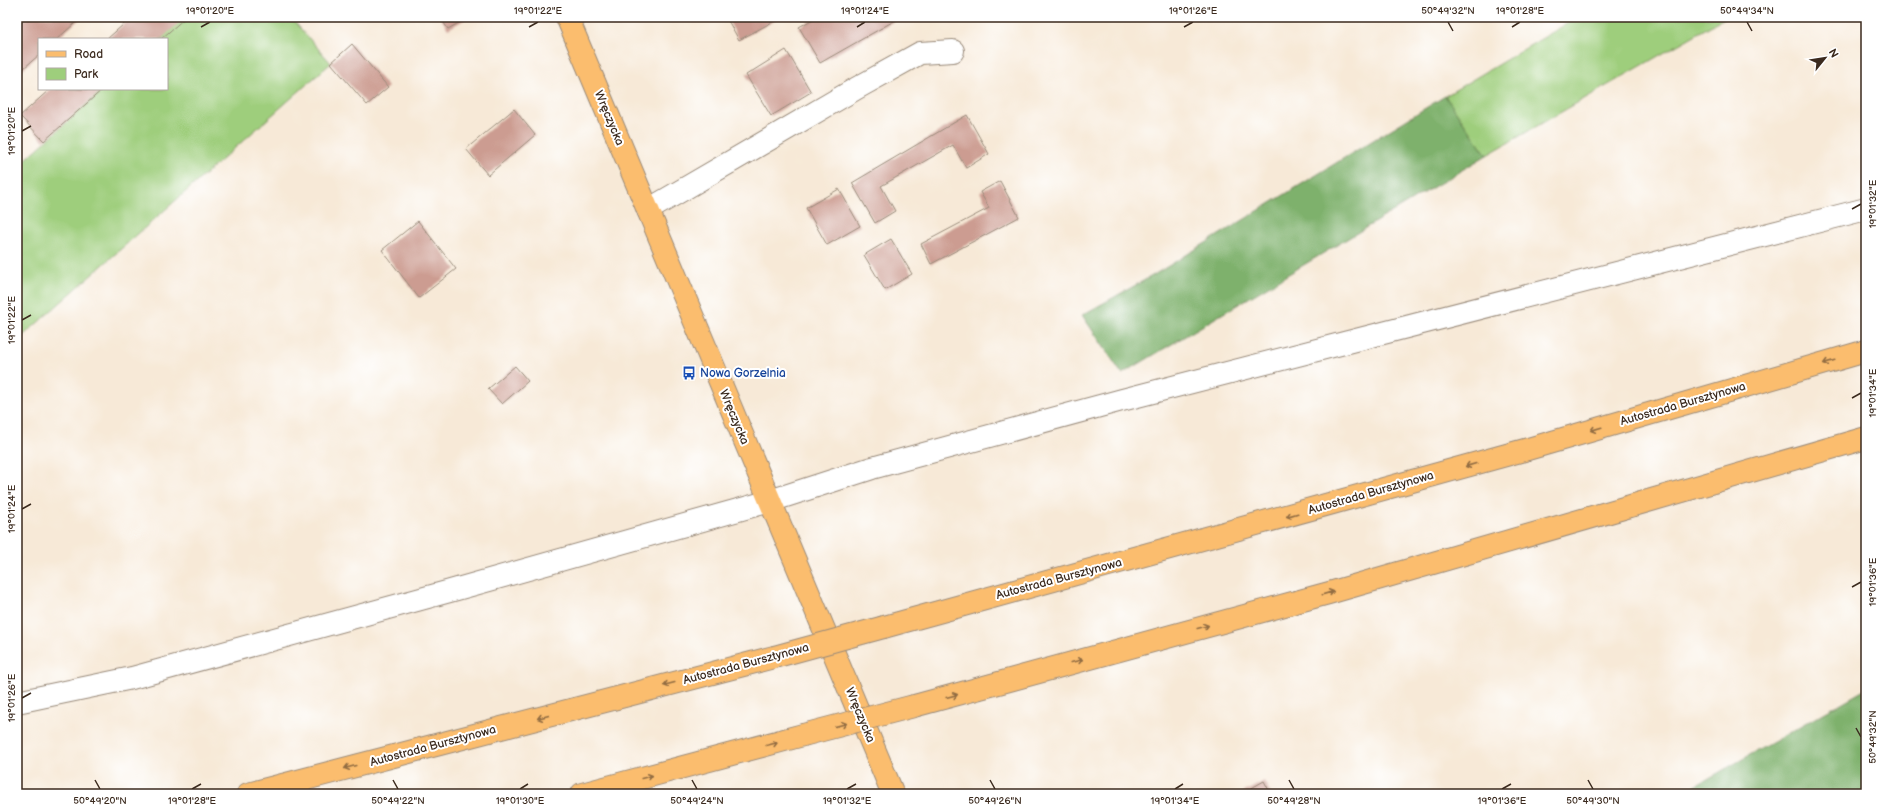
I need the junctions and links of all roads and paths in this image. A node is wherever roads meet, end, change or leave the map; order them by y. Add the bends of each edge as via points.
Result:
1 (567, 17) edge
2 (953, 51) dead end
3 (1866, 209) edge
4 (648, 210) junction
5 (1866, 351) edge
6 (1866, 438) edge
7 (770, 501) junction
8 (17, 702) edge
9 (248, 794) edge
10 (582, 794) edge
11 (893, 794) edge

1 - 4 main road, Wręczycka
2 - 4 lane via 920,53
3 - 7 lane via 1122,400 872,468
4 - 7 main road, Wręczycka
5 -> 9 main road, Autostrada Bursztynowa, bridge via 1528,449 884,627
10 -> 6 main road, bridge via 1329,592
7 - 8 lane via 132,678
7 - 11 main road, Wręczycka

